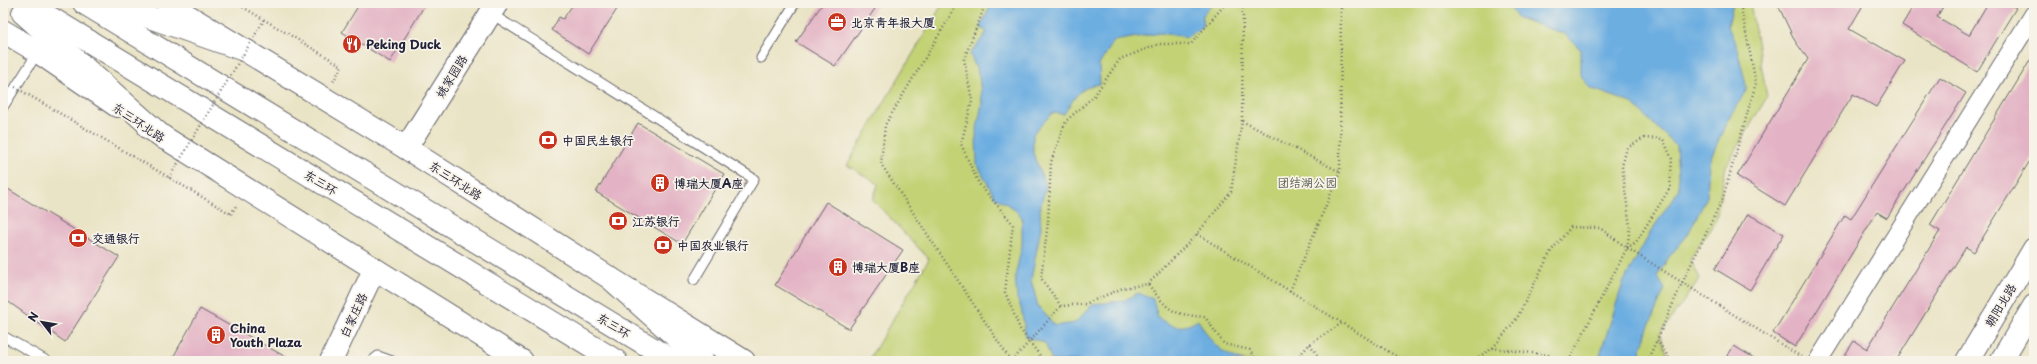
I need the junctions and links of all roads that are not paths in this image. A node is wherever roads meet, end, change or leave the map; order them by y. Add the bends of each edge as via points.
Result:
1 (12, 3) edge
2 (26, 3) edge
3 (84, 3) edge
4 (109, 3) edge
5 (167, 3) edge
6 (795, 3) edge
7 (494, 8) edge
8 (2034, 14) edge
9 (3, 31) edge
10 (247, 51) junction
11 (38, 52) junction
12 (761, 58) dead end
13 (3, 108) edge
14 (165, 139) junction
15 (406, 148) junction
16 (2034, 249) edge
17 (374, 270) junction
18 (610, 278) junction
19 (694, 280) dead end
20 (2034, 306) edge
21 (3, 336) edge
22 (46, 361) edge
23 (331, 361) edge
24 (372, 361) edge
25 (392, 361) edge
26 (522, 361) edge
27 (616, 361) edge
28 (673, 361) edge
29 (703, 361) edge
30 (744, 361) edge
31 (1818, 361) edge
32 (1967, 361) edge
33 (2001, 361) edge

1 - 14 main road
2 - 27 main road, 东三环
3 - 28 main road, 东三环
4 - 10 main road
5 - 10 main road, 东三环北路
6 - 12 lane
7 - 15 main road, 姚家园路
7 - 19 lane via 754,179
8 - 31 street
9 - 11 main road, 东三环北路
10 - 15 main road, 东三环北路
11 - 13 lane
11 - 14 main road, 东三环北路
14 - 17 main road, 东三环北路
15 - 18 main road, 东三环北路
16 - 32 main road, 朝阳北路
17 - 23 main road, 白家庄路
17 - 26 main road, 东三环北路
18 - 29 main road
18 - 30 main road, 东三环北路
20 - 33 main road
21 - 22 lane
24 - 25 lane via 378,356

